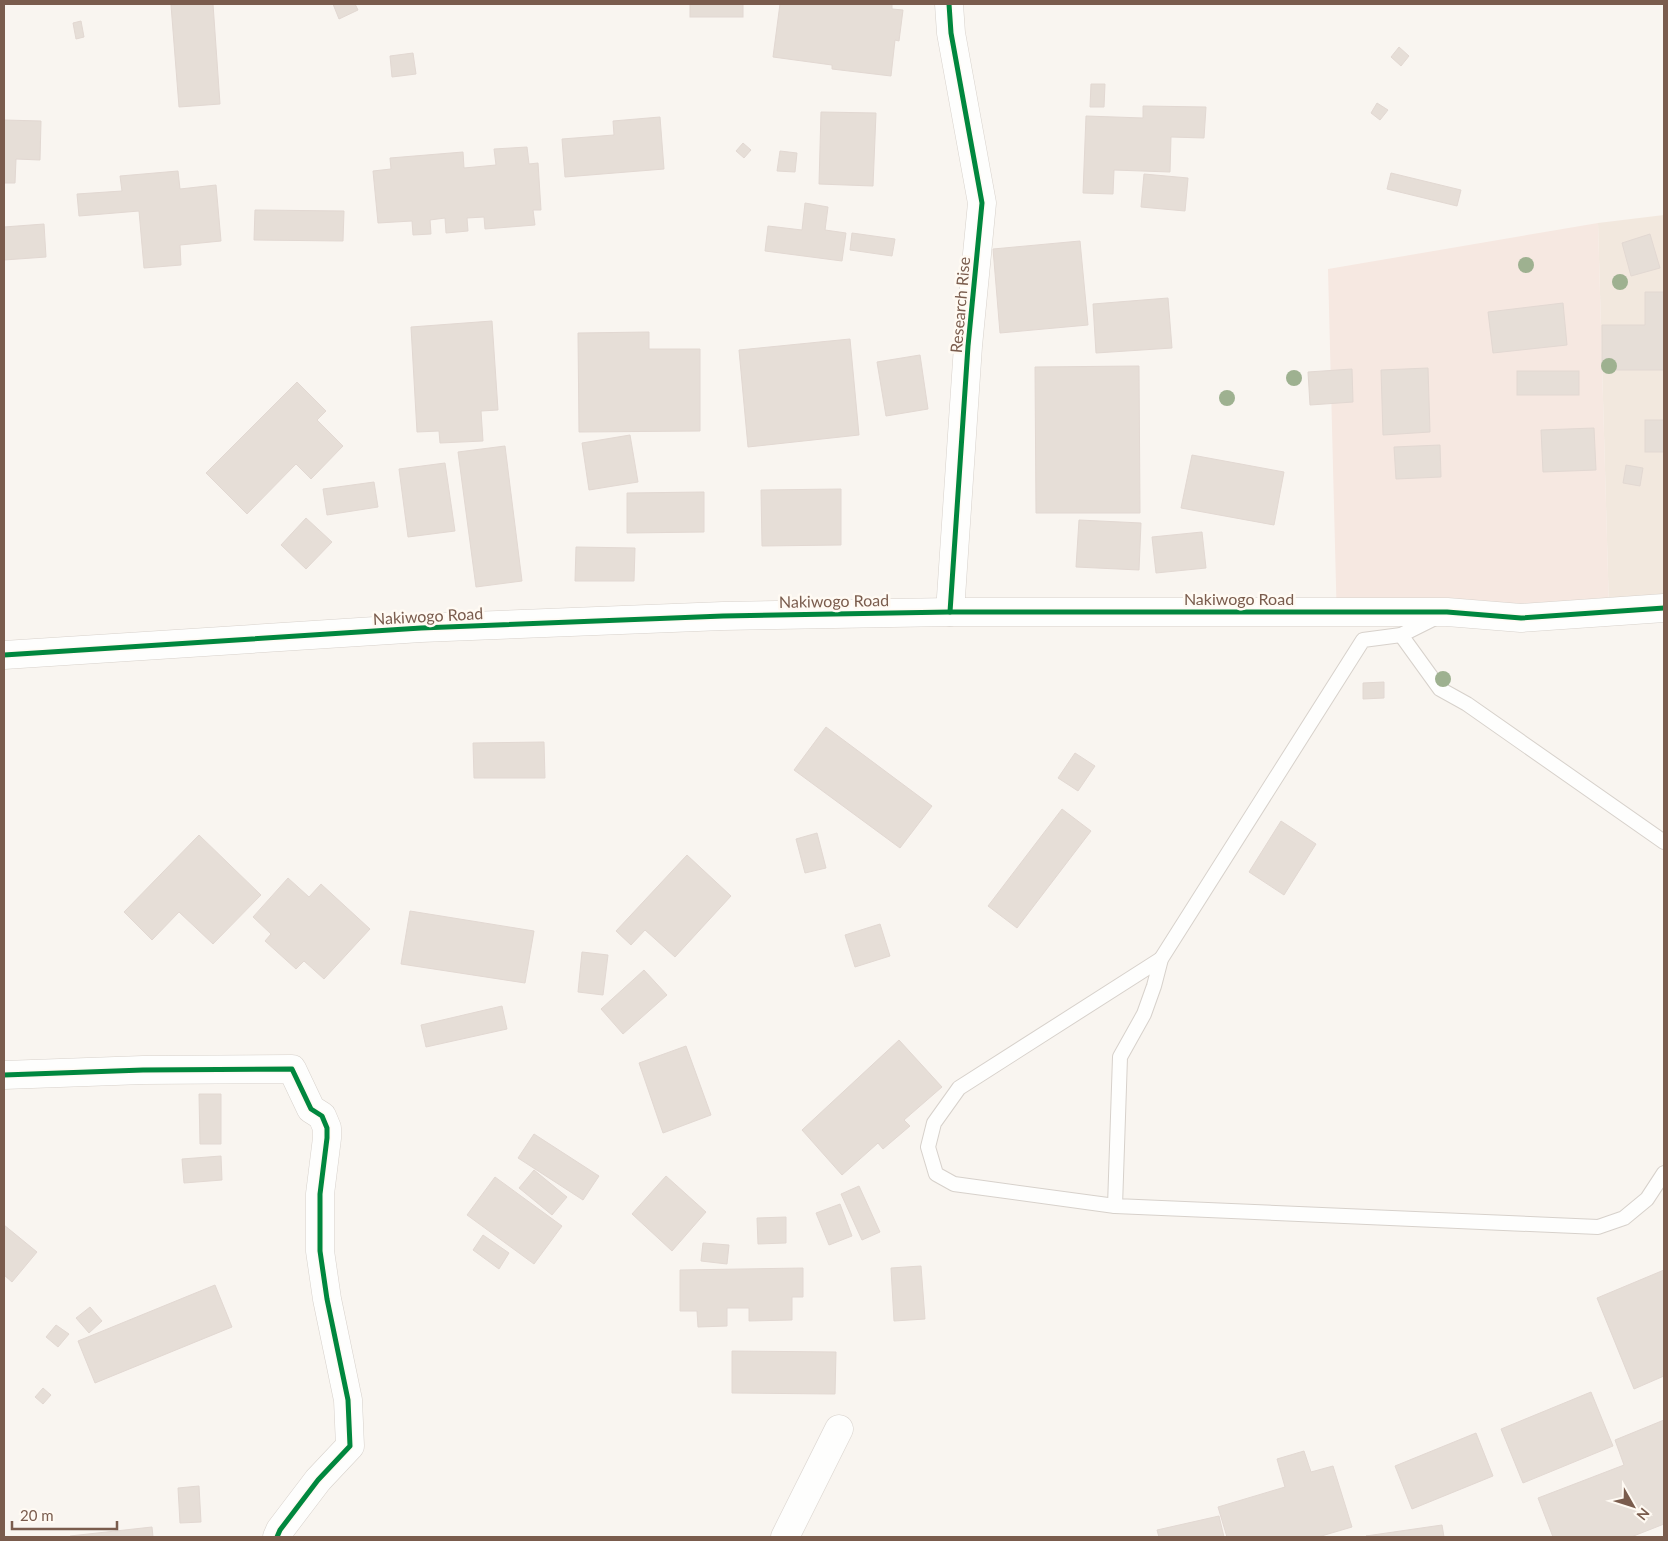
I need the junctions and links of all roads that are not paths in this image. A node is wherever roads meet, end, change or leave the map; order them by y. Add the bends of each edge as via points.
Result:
1 (949, 4) edge
2 (1664, 608) edge
3 (950, 612) junction
4 (1447, 612) junction
5 (1401, 635) junction
6 (4, 655) edge
7 (1664, 842) edge
8 (1161, 959) junction
9 (4, 1074) edge
10 (1664, 1173) edge
11 (1115, 1206) junction
12 (839, 1429) dead end
13 (277, 1537) edge
14 (785, 1537) edge

1 - 3 street, Research Rise via 951,33 982,203 968,346
2 - 4 street, Nakiwogo Road via 1520,618
3 - 4 street, Nakiwogo Road
3 - 6 street, Nakiwogo Road via 723,616 421,628
4 - 5 lane
5 - 7 lane via 1440,689
5 - 8 lane via 1363,640
8 - 11 lane via 1144,1014 1120,1057
8 - 11 lane via 959,1088 934,1123 928,1147 936,1174 954,1184
9 - 13 street via 292,1069 311,1109 322,1116 328,1138 320,1194 320,1250 348,1400 350,1446 318,1480
10 - 11 lane via 1647,1198 1624,1218 1598,1227
12 - 14 street

